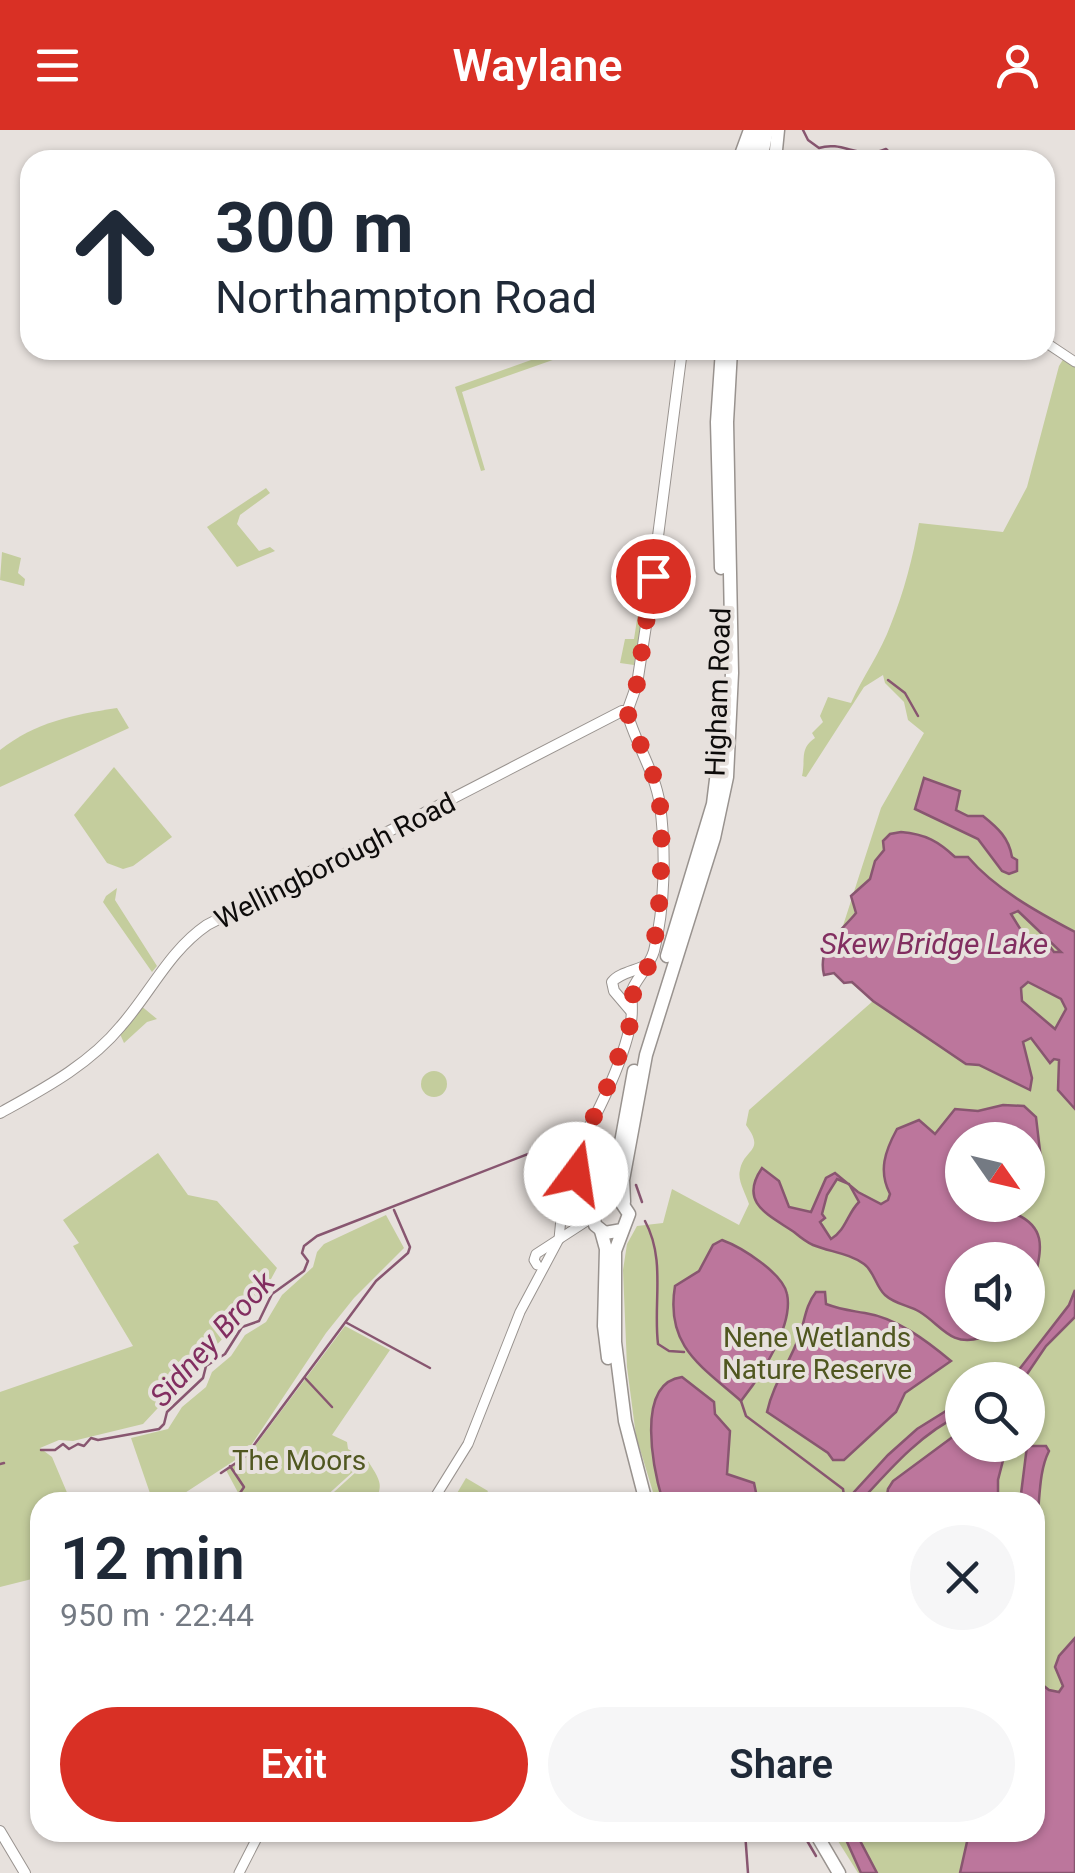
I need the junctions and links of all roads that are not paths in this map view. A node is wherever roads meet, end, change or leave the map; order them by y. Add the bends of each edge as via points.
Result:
1 (681, 360) edge
2 (721, 360) edge
3 (730, 360) edge
4 (624, 717) junction
5 (649, 963) junction
6 (626, 975) junction
7 (633, 988) junction
8 (620, 996) junction
9 (632, 1012) junction
10 (0, 1113) edge
11 (575, 1171) junction
12 (583, 1192) junction
13 (602, 1200) junction
14 (624, 1202) junction
15 (596, 1223) junction
16 (622, 1230) junction
17 (547, 1254) junction
18 (438, 1492) edge
19 (635, 1492) edge
20 (643, 1492) edge
21 (0, 1831) edge
22 (255, 1842) edge
23 (821, 1842) edge
24 (830, 1842) edge
25 (24, 1873) edge
26 (238, 1873) edge
27 (840, 1873) edge
28 (848, 1873) edge

1 - 4 main road via 637,684
2 - 13 highway, Higham Road via 724,710 713,804 638,1052 614,1180
3 - 14 highway, Higham Road via 727,777 646,1055
4 - 5 main road via 656,782 662,823 658,924
4 - 10 main road, Wellingborough Road via 208,925 171,959 110,1038 68,1073
5 - 6 main road
5 - 7 main road
6 - 7 main road
6 - 8 main road via 612,982
7 - 8 main road
7 - 9 main road
8 - 9 main road
9 - 11 main road via 599,1109 568,1152
11 - 12 main road
11 - 17 main road
12 - 13 main road
12 - 15 main road
13 - 14 highway
13 - 15 highway
14 - 16 highway via 629,1219
15 - 16 highway via 614,1234
15 - 17 main road
15 - 19 highway via 606,1248 604,1326 616,1420
16 - 20 highway via 614,1262 615,1342
17 - 18 main road via 468,1444
21 - 25 main road
22 - 26 main road
23 - 27 highway
24 - 28 highway

